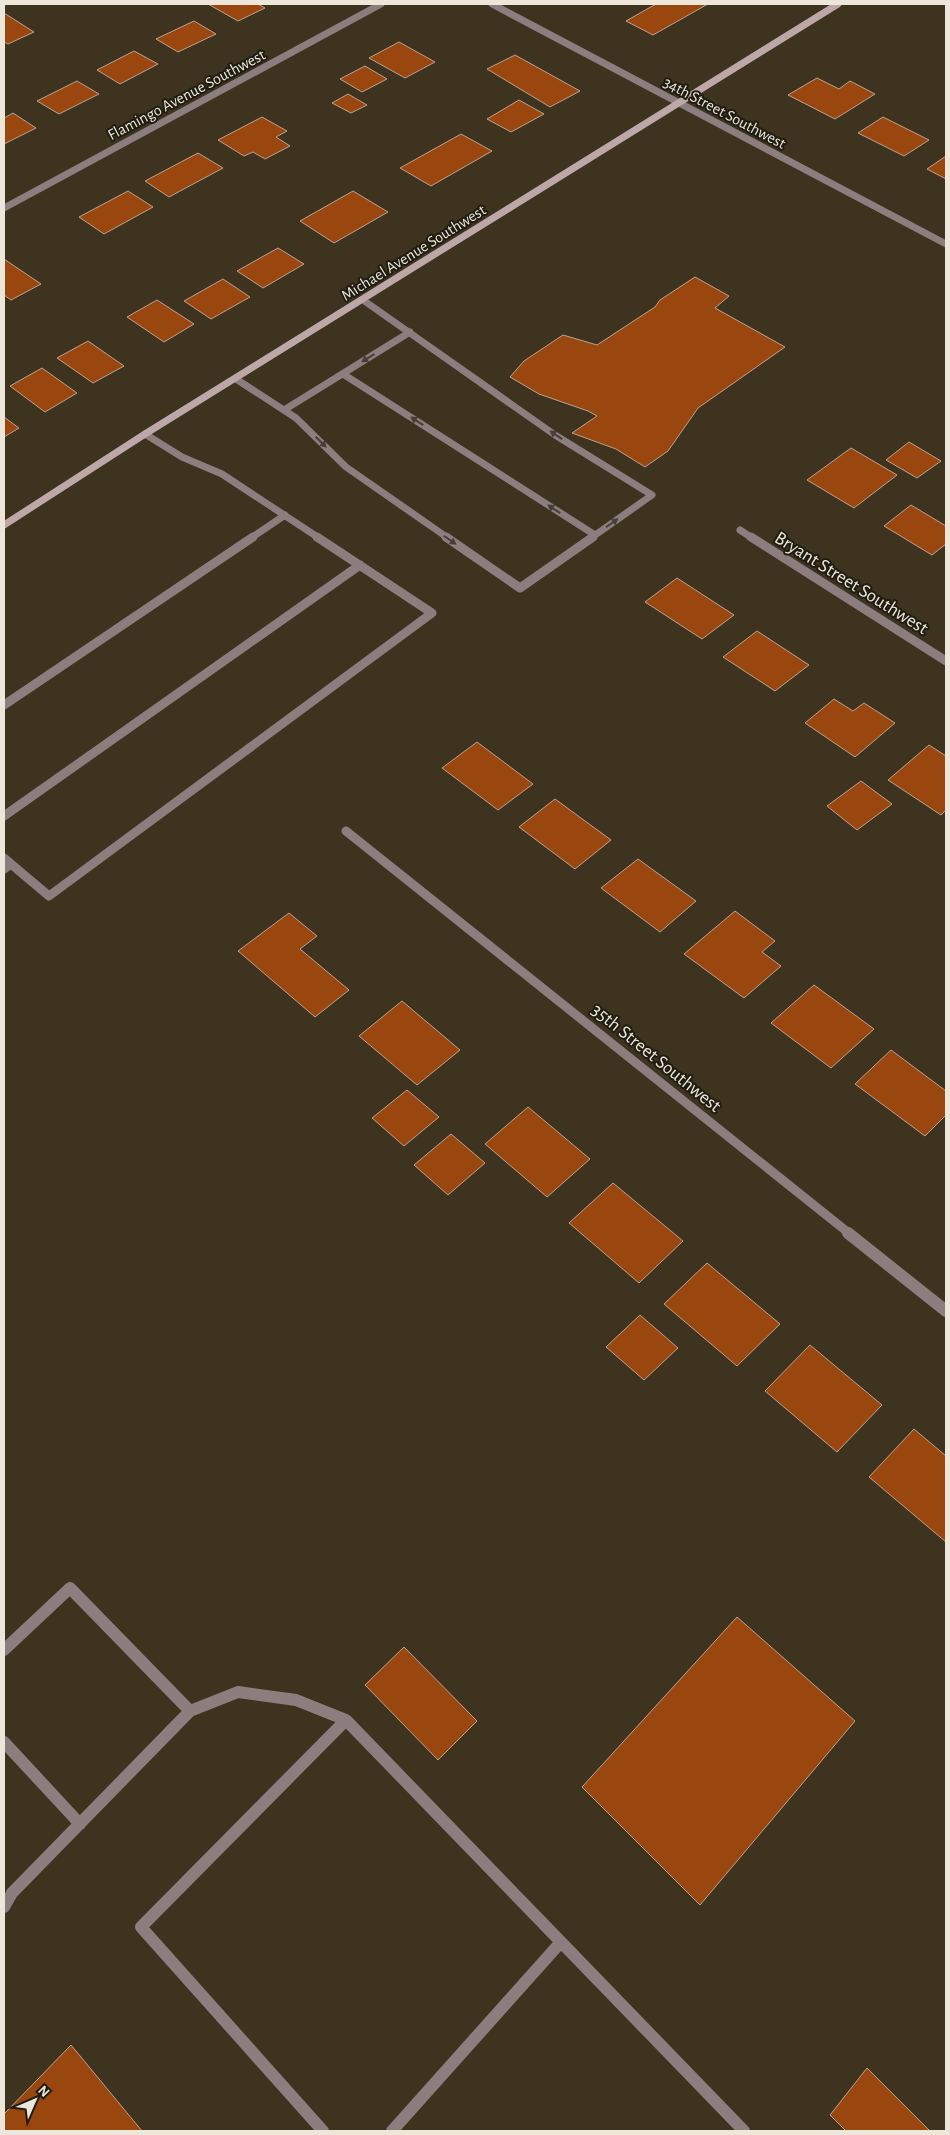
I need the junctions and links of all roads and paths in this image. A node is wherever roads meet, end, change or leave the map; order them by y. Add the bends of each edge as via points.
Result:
1 (381, 4) edge
2 (492, 4) edge
3 (838, 4) edge
4 (677, 103) junction
5 (4, 208) edge
6 (946, 244) edge
7 (363, 300) junction
8 (410, 332) junction
9 (343, 374) junction
10 (236, 380) junction
11 (284, 410) junction
12 (145, 434) junction
13 (285, 514) junction
14 (4, 525) edge
15 (740, 530) dead end
16 (595, 535) junction
17 (360, 565) junction
18 (946, 661) edge
19 (4, 705) edge
20 (4, 816) edge
21 (346, 831) dead end
22 (6, 864) edge
23 (946, 1311) edge
24 (4, 1650) edge
25 (190, 1711) junction
26 (346, 1720) junction
27 (4, 1742) edge
28 (80, 1824) junction
29 (4, 1907) edge
30 (561, 1942) junction
31 (322, 2131) edge
32 (392, 2131) edge
33 (744, 2131) edge

1 - 5 street, Flamingo Avenue Southwest
2 - 4 street, 34th Street Southwest
3 - 4 street, Michael Avenue Southwest
4 - 6 street, 34th Street Southwest
4 - 7 street, Michael Avenue Southwest
7 - 8 street
7 - 10 street, Michael Avenue Southwest
8 -> 9 street
16 -> 8 street via 652,495 555,435
9 - 11 street
16 -> 9 street
10 - 11 street
10 - 12 street, Michael Avenue Southwest
11 -> 16 street via 346,468 520,588
12 - 13 street via 182,457 222,474
12 - 14 street, Michael Avenue Southwest
13 - 17 street
13 - 19 street
15 - 18 street, Bryant Street Southwest
17 - 20 street
17 - 22 street via 432,613 49,896
21 - 23 street, 35th Street Southwest
24 - 25 street via 70,1588
25 - 26 street via 238,1692 296,1700
25 - 28 street
26 - 30 street
26 - 31 street via 141,1927
27 - 28 street
28 - 29 street via 12,1893
30 - 32 street
30 - 33 street

